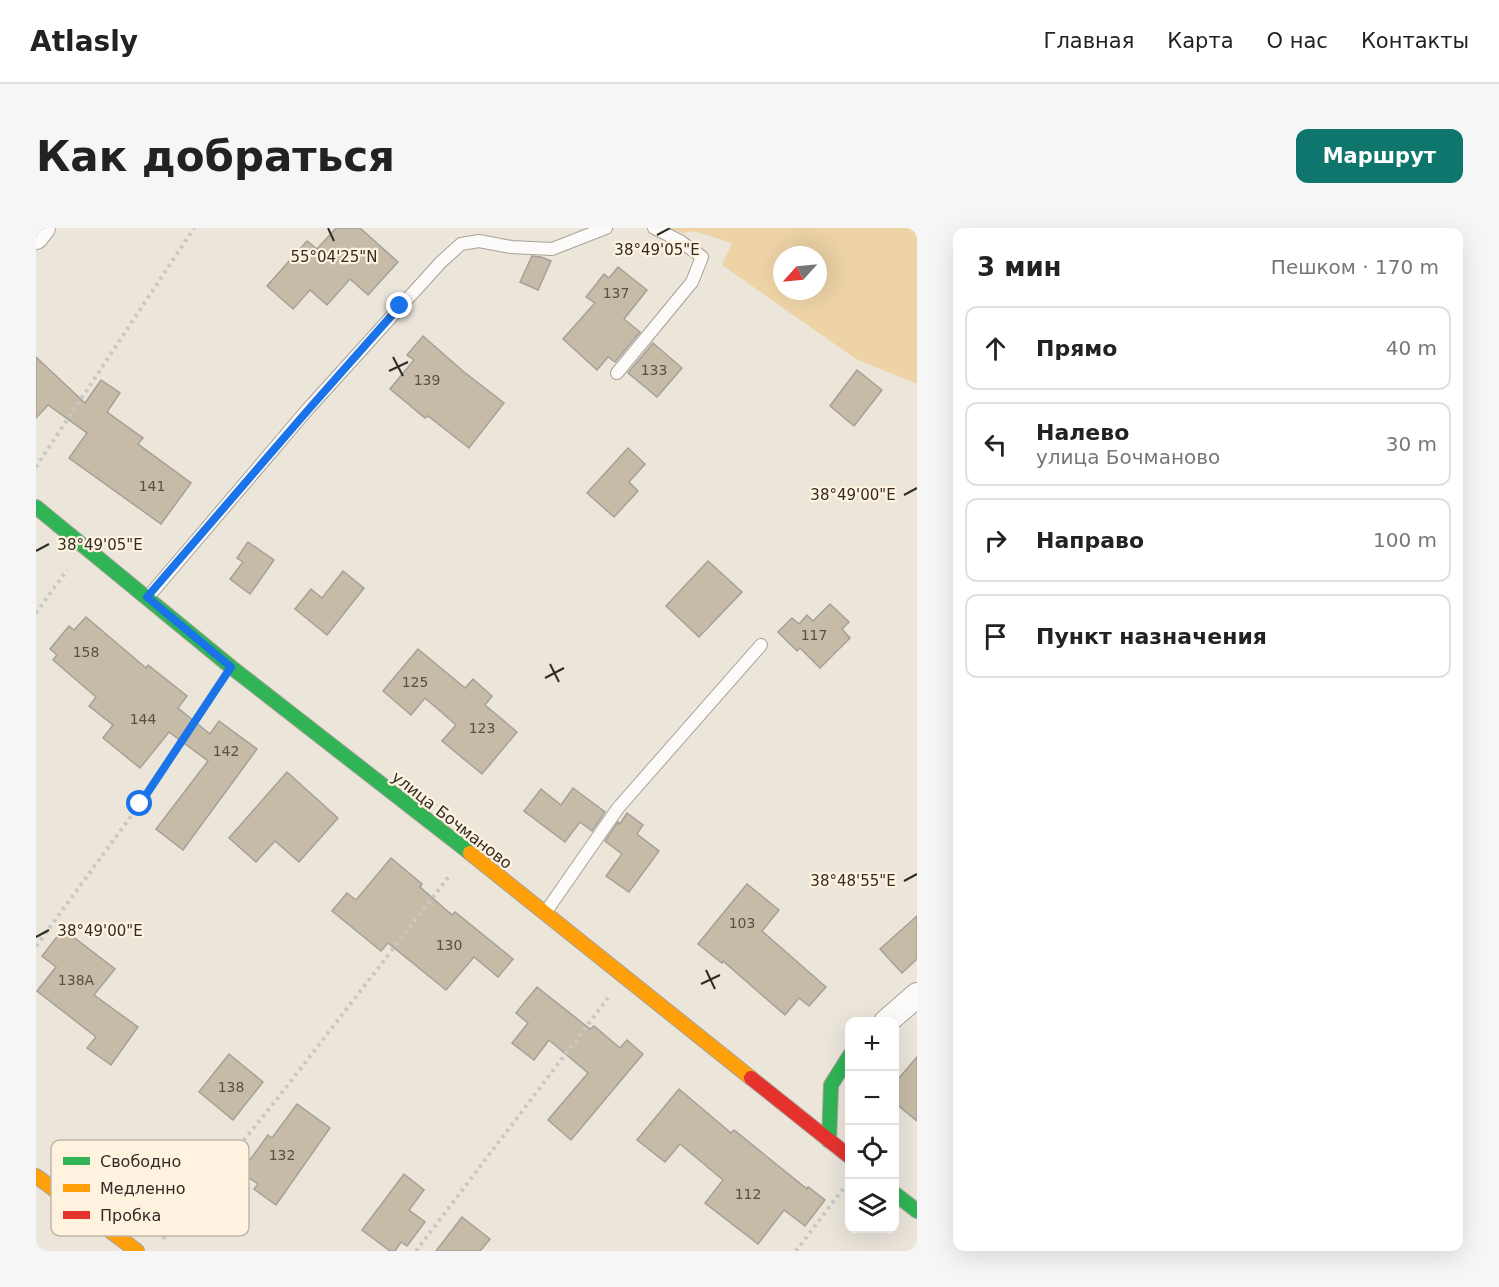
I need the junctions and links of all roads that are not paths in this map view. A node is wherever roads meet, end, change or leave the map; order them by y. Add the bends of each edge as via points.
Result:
1 (43, 228) edge
2 (606, 228) edge
3 (654, 228) edge
4 (36, 237) edge
5 (617, 373) dead end
6 (36, 507) edge
7 (147, 597) junction
8 (761, 645) dead end
9 (544, 914) junction
10 (917, 995) edge
11 (892, 1017) edge
12 (845, 1062) edge
13 (829, 1141) junction
14 (845, 1154) edge
15 (36, 1176) edge
16 (51, 1187) edge
17 (899, 1197) edge
18 (917, 1211) edge
19 (117, 1236) edge
20 (137, 1251) edge

1 - 4 street
2 - 7 lane via 552,249 479,241 461,244 308,410
3 - 5 lane via 702,257 692,282
6 - 7 main road, улица Бочманово
7 - 9 main road, улица Бочманово
8 - 9 lane via 618,808
9 - 13 main road, улица Бочманово
10 - 11 street
12 - 13 main road via 831,1085
13 - 14 main road, улица Бочманово
15 - 16 main road
17 - 18 main road
19 - 20 main road

